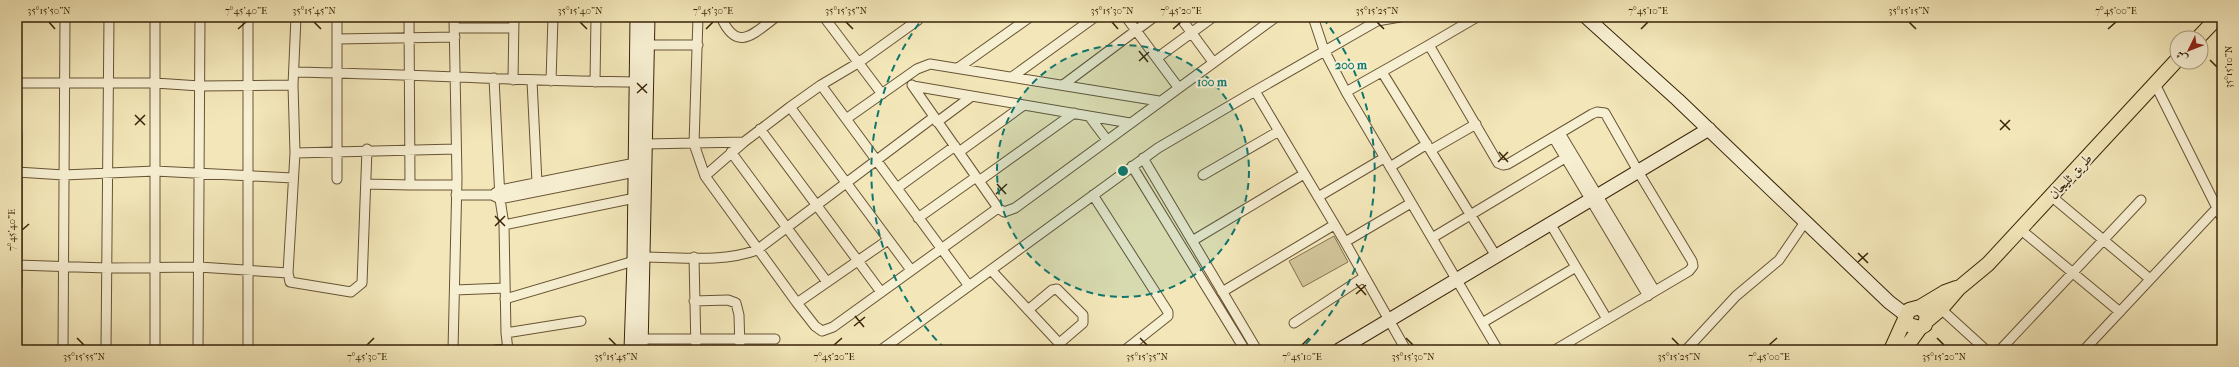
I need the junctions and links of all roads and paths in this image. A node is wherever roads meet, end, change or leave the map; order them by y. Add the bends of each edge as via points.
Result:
1 (65, 17) edge
2 (109, 17) edge
3 (155, 17) edge
4 (200, 17) edge
5 (248, 17) edge
6 (296, 17) edge
7 (337, 17) edge
8 (410, 17) edge
9 (454, 17) edge
10 (514, 17) edge
11 (553, 17) edge
12 (596, 17) edge
13 (637, 17) edge
14 (648, 17) edge
15 (698, 17) edge
16 (721, 17) edge
17 (776, 17) edge
18 (824, 17) edge
19 (1030, 17) edge
20 (1095, 17) edge
21 (1126, 17) edge
22 (1154, 17) edge
23 (1180, 17) edge
24 (1214, 17) edge
25 (1259, 17) edge
26 (1276, 17) edge
27 (1312, 17) edge
28 (1400, 17) edge
29 (1477, 17) edge
30 (1586, 17) edge
31 (2218, 17) edge
32 (920, 18) edge
33 (1264, 25) junction
34 (514, 28) junction
35 (1136, 30) junction
36 (2206, 30) edge
37 (455, 32) junction
38 (1192, 33) junction
39 (337, 39) junction
40 (410, 39) junction
41 (648, 45) junction
42 (698, 45) junction
43 (1429, 45) junction
44 (1324, 50) junction
45 (1157, 58) junction
46 (1213, 62) junction
47 (858, 63) junction
48 (958, 68) junction
49 (2169, 69) edge
50 (294, 72) junction
51 (1382, 72) junction
52 (337, 73) junction
53 (409, 74) junction
54 (455, 76) junction
55 (906, 77) junction
56 (1012, 77) junction
57 (494, 78) junction
58 (513, 80) junction
59 (532, 81) junction
60 (551, 81) junction
61 (108, 82) junction
62 (155, 82) junction
63 (595, 82) junction
64 (636, 82) junction
65 (17, 83) edge
66 (64, 83) junction
67 (248, 84) junction
68 (2155, 84) junction
69 (293, 85) junction
70 (821, 85) junction
71 (1063, 85) junction
72 (200, 86) junction
73 (913, 86) junction
74 (1178, 87) junction
75 (1255, 91) junction
76 (1346, 92) junction
77 (882, 94) junction
78 (972, 96) junction
79 (1159, 101) junction
80 (1024, 104) junction
81 (790, 107) junction
82 (1074, 113) junction
83 (1089, 116) junction
84 (846, 119) junction
85 (936, 119) junction
86 (1130, 122) junction
87 (1476, 124) junction
88 (760, 129) junction
89 (1279, 131) junction
90 (1711, 132) junction
91 (17, 134) edge
92 (1557, 135) junction
93 (1107, 140) junction
94 (744, 142) junction
95 (646, 144) junction
96 (694, 144) junction
97 (1429, 147) junction
98 (410, 148) junction
99 (456, 149) junction
100 (957, 149) junction
101 (367, 150) junction
102 (337, 151) junction
103 (731, 152) junction
104 (295, 153) junction
105 (1143, 158) junction
106 (1384, 158) junction
107 (1565, 158) junction
108 (877, 161) junction
109 (1132, 166) junction
110 (640, 167) junction
111 (1390, 168) junction
112 (155, 171) junction
113 (17, 172) edge
114 (108, 173) junction
115 (1304, 174) junction
116 (64, 175) junction
117 (200, 175) junction
118 (1203, 175) dead end
119 (1640, 175) junction
120 (705, 176) junction
121 (248, 177) junction
122 (294, 178) junction
123 (336, 179) dead end
124 (978, 179) junction
125 (537, 183) junction
126 (848, 183) junction
127 (366, 184) junction
128 (410, 185) junction
129 (456, 185) junction
130 (897, 188) junction
131 (456, 195) junction
132 (497, 195) junction
133 (1093, 195) junction
134 (2051, 196) junction
135 (1318, 197) junction
136 (635, 198) junction
137 (2141, 200) dead end
138 (1596, 201) junction
139 (1411, 203) junction
140 (817, 205) junction
141 (998, 208) junction
142 (2217, 208) junction
143 (1471, 215) junction
144 (918, 218) junction
145 (2222, 218) edge
146 (1805, 222) junction
147 (504, 225) junction
148 (1334, 225) junction
149 (788, 226) junction
150 (2020, 229) junction
151 (1554, 230) junction
152 (1432, 238) junction
153 (888, 240) junction
154 (2104, 240) junction
155 (1192, 241) junction
156 (1345, 242) junction
157 (941, 248) junction
158 (757, 250) junction
159 (1496, 256) junction
160 (694, 257) junction
161 (639, 259) junction
162 (858, 261) junction
163 (17, 265) edge
164 (63, 266) junction
165 (199, 267) junction
166 (1576, 267) junction
167 (107, 268) junction
168 (155, 268) junction
169 (247, 269) junction
170 (910, 270) junction
171 (990, 270) junction
172 (288, 273) junction
173 (2073, 273) junction
174 (1364, 277) junction
175 (2150, 279) junction
176 (827, 282) junction
177 (1459, 283) junction
178 (17, 286) edge
179 (969, 286) junction
180 (505, 288) junction
181 (1958, 288) junction
182 (455, 290) junction
183 (881, 292) junction
184 (1222, 292) junction
185 (1652, 293) junction
186 (505, 299) junction
187 (694, 301) junction
188 (797, 303) junction
189 (1920, 307) junction
190 (1940, 309) junction
191 (1028, 310) junction
192 (2120, 312) junction
193 (1906, 317) junction
194 (1607, 319) junction
195 (581, 321) dead end
196 (1294, 323) dead end
197 (1391, 323) junction
198 (1482, 323) junction
199 (1924, 324) junction
200 (506, 333) junction
201 (695, 339) junction
202 (740, 339) junction
203 (775, 339) dead end
204 (636, 344) edge
205 (892, 347) edge
206 (508, 349) edge
207 (63, 350) edge
208 (106, 350) edge
209 (155, 350) edge
210 (198, 350) edge
211 (248, 350) edge
212 (453, 350) edge
213 (495, 350) edge
214 (696, 350) edge
215 (740, 350) edge
216 (881, 350) edge
217 (1125, 350) edge
218 (1245, 350) edge
219 (1257, 350) edge
220 (1339, 350) edge
221 (1355, 350) edge
222 (1406, 350) edge
223 (1498, 350) edge
224 (1555, 350) edge
225 (1686, 350) edge
226 (1891, 350) edge
227 (1904, 350) edge
228 (1986, 350) edge
229 (2000, 350) edge
230 (2084, 350) edge

1 - 66 street
2 - 61 street
3 - 62 street
4 - 72 street
5 - 67 street
6 - 50 street
7 - 39 street
8 - 40 street
9 - 37 street
10 - 34 street
11 - 60 street
12 - 63 street
13 - 64 main road
14 - 41 main road
15 - 42 street
16 - 17 street via 730,33 737,38 744,38
18 - 47 street
19 - 48 street
20 - 56 street
21 - 35 street
22 - 35 street
23 - 38 street
24 - 38 street
25 - 33 street
26 - 33 street
27 - 44 street
28 - 44 street via 1377,21
29 - 43 street
30 - 90 main road
31 - 36 main road
32 - 47 street
33 - 46 street
34 - 37 street
34 - 58 street
35 - 45 street
35 - 71 street
37 - 40 street
37 - 54 street
38 - 45 street
38 - 46 street
39 - 40 street
39 - 52 street
40 - 53 street
41 - 42 street
41 - 95 main road
42 - 96 street
43 - 51 street
43 - 87 street
44 - 75 street
44 - 76 street
45 - 74 street
46 - 74 street
47 - 70 street
47 - 77 street
48 - 55 street via 924,65
48 - 56 street
49 - 68 main road, طريق ثليجان
50 - 52 street
50 - 69 street
51 - 76 street
51 - 97 street
52 - 53 street
52 - 102 street
53 - 54 street
53 - 98 street
54 - 57 street
54 - 99 street
55 - 73 street
55 - 77 street
56 - 71 street
57 - 58 street
57 - 132 street
58 - 59 street
59 - 60 street
59 - 125 street
60 - 63 street
61 - 62 street
61 - 66 street
61 - 114 street
62 - 72 street
62 - 112 street
63 - 64 street
64 - 110 main road
65 - 66 street
66 - 116 street
67 - 69 street
67 - 72 street
67 - 121 street
68 - 134 main road, طريق ثليجان
68 - 142 street
69 - 104 street
70 - 81 street
70 - 84 street
71 - 79 street
72 - 117 street
73 - 78 street
73 - 85 street
74 - 79 street
75 - 89 street
75 - 105 street via 1209,116
76 - 106 street
77 - 84 street
78 - 80 street
78 - 85 street
79 - 86 street
80 - 82 street
80 - 100 street
81 - 88 street
81 - 126 street
82 - 83 street
82 - 124 street
83 - 86 street
83 - 93 street
84 - 108 street
85 - 100 street
85 - 108 street
86 - 93 street
87 - 92 street via 1498,163 1503,165
87 - 97 street
88 - 94 street
88 - 140 street
89 - 115 street
89 - 118 street
90 - 119 main road
90 - 146 main road
91 - 113 street
92 - 107 street
92 - 119 street via 1597,112 1605,113
92 - 138 street
93 - 141 street via 1015,208 1004,212
94 - 96 street
94 - 103 street
95 - 96 street
95 - 110 main road
96 - 120 street
97 - 111 street
97 - 143 street
98 - 99 street
98 - 101 street
98 - 128 street
99 - 129 street
100 - 124 street
100 - 130 street
101 - 102 street
101 - 127 street
102 - 104 street
102 - 123 street
103 - 120 street
103 - 149 street
104 - 122 street
105 - 109 street
105 - 155 street
106 - 111 street
106 - 135 street
107 - 138 street
107 - 143 street
108 - 126 street
108 - 130 street
109 - 133 street
109 - 218 street
110 - 125 street
110 - 132 street
110 - 136 main road
110 - 161 main road
111 - 139 street
112 - 114 street
112 - 117 street
112 - 168 street
113 - 116 street
113 - 163 street
114 - 116 street
114 - 167 street
115 - 135 street
115 - 155 street
116 - 164 street
117 - 121 street
117 - 165 street
119 - 138 main road
119 - 185 street via 1693,266
120 - 158 street
121 - 122 street
121 - 169 street
122 - 172 street
124 - 141 street
124 - 144 street
125 - 132 street
126 - 140 street
126 - 153 street
127 - 128 street
127 - 172 street via 364,278 359,288 351,292 291,283
128 - 129 street
129 - 131 street
130 - 144 street
131 - 132 street
131 - 182 street
132 - 147 street
133 - 171 street
133 - 217 street via 1168,312 1168,316
134 - 150 main road, طريق ثليجان
134 - 154 street
135 - 148 street
136 - 147 street
136 - 161 main road
137 - 154 street
138 - 151 main road
138 - 159 main road
138 - 185 street
139 - 152 street
139 - 156 street
140 - 149 street
140 - 162 street
141 - 157 street
142 - 145 street
142 - 175 street
143 - 152 street
143 - 159 street
144 - 157 street
146 - 193 main road
146 - 225 street via 1779,260 1736,296
147 - 180 street
148 - 156 street
148 - 184 street
149 - 158 street
149 - 176 street
150 - 173 street
150 - 181 main road, طريق ثليجان via 1988,264
151 - 166 street
151 - 177 main road
152 - 177 street
153 - 162 street
153 - 170 street
154 - 173 street
154 - 175 street
155 - 184 street
156 - 174 street
157 - 170 street
157 - 179 street
158 - 160 street via 743,255
158 - 188 street
159 - 177 main road
160 - 161 street
160 - 187 street
161 - 186 street
161 - 204 main road
162 - 176 street
162 - 183 street
163 - 164 street
163 - 178 street
164 - 167 street
164 - 207 street
165 - 168 street
165 - 169 street
165 - 210 street
166 - 194 street
166 - 198 street
167 - 168 street
167 - 208 street
168 - 209 street
169 - 172 street
169 - 211 street
170 - 183 street
171 - 179 street
171 - 191 street
173 - 192 street
173 - 229 street
174 - 196 street
174 - 197 street
175 - 192 street
176 - 188 street
177 - 197 main road
177 - 198 street
179 - 205 street
180 - 182 street
180 - 186 street
181 - 189 main road, طريق ثليجان via 1945,292
181 - 190 main road, طريق ثليجان
182 - 212 street
183 - 188 street via 833,327 822,331
184 - 219 street
185 - 194 street
186 - 200 street
187 - 201 street
187 - 202 street via 728,300 736,303
189 - 193 main road via 1909,310
189 - 199 main road via 1927,314
190 - 199 main road, طريق ثليجان
190 - 228 street
191 - 191 street via 1060,342 1084,320 1083,315 1057,289 1052,290
192 - 230 street
193 - 199 main road via 1909,325
193 - 226 main road
194 - 224 street
195 - 200 street
197 - 220 main road
197 - 221 main road
197 - 222 street
198 - 223 street
199 - 227 main road, طريق ثليجان
200 - 206 street
201 - 202 street
201 - 204 street
201 - 214 street
202 - 203 street
202 - 215 street
205 - 216 street
206 - 213 street

